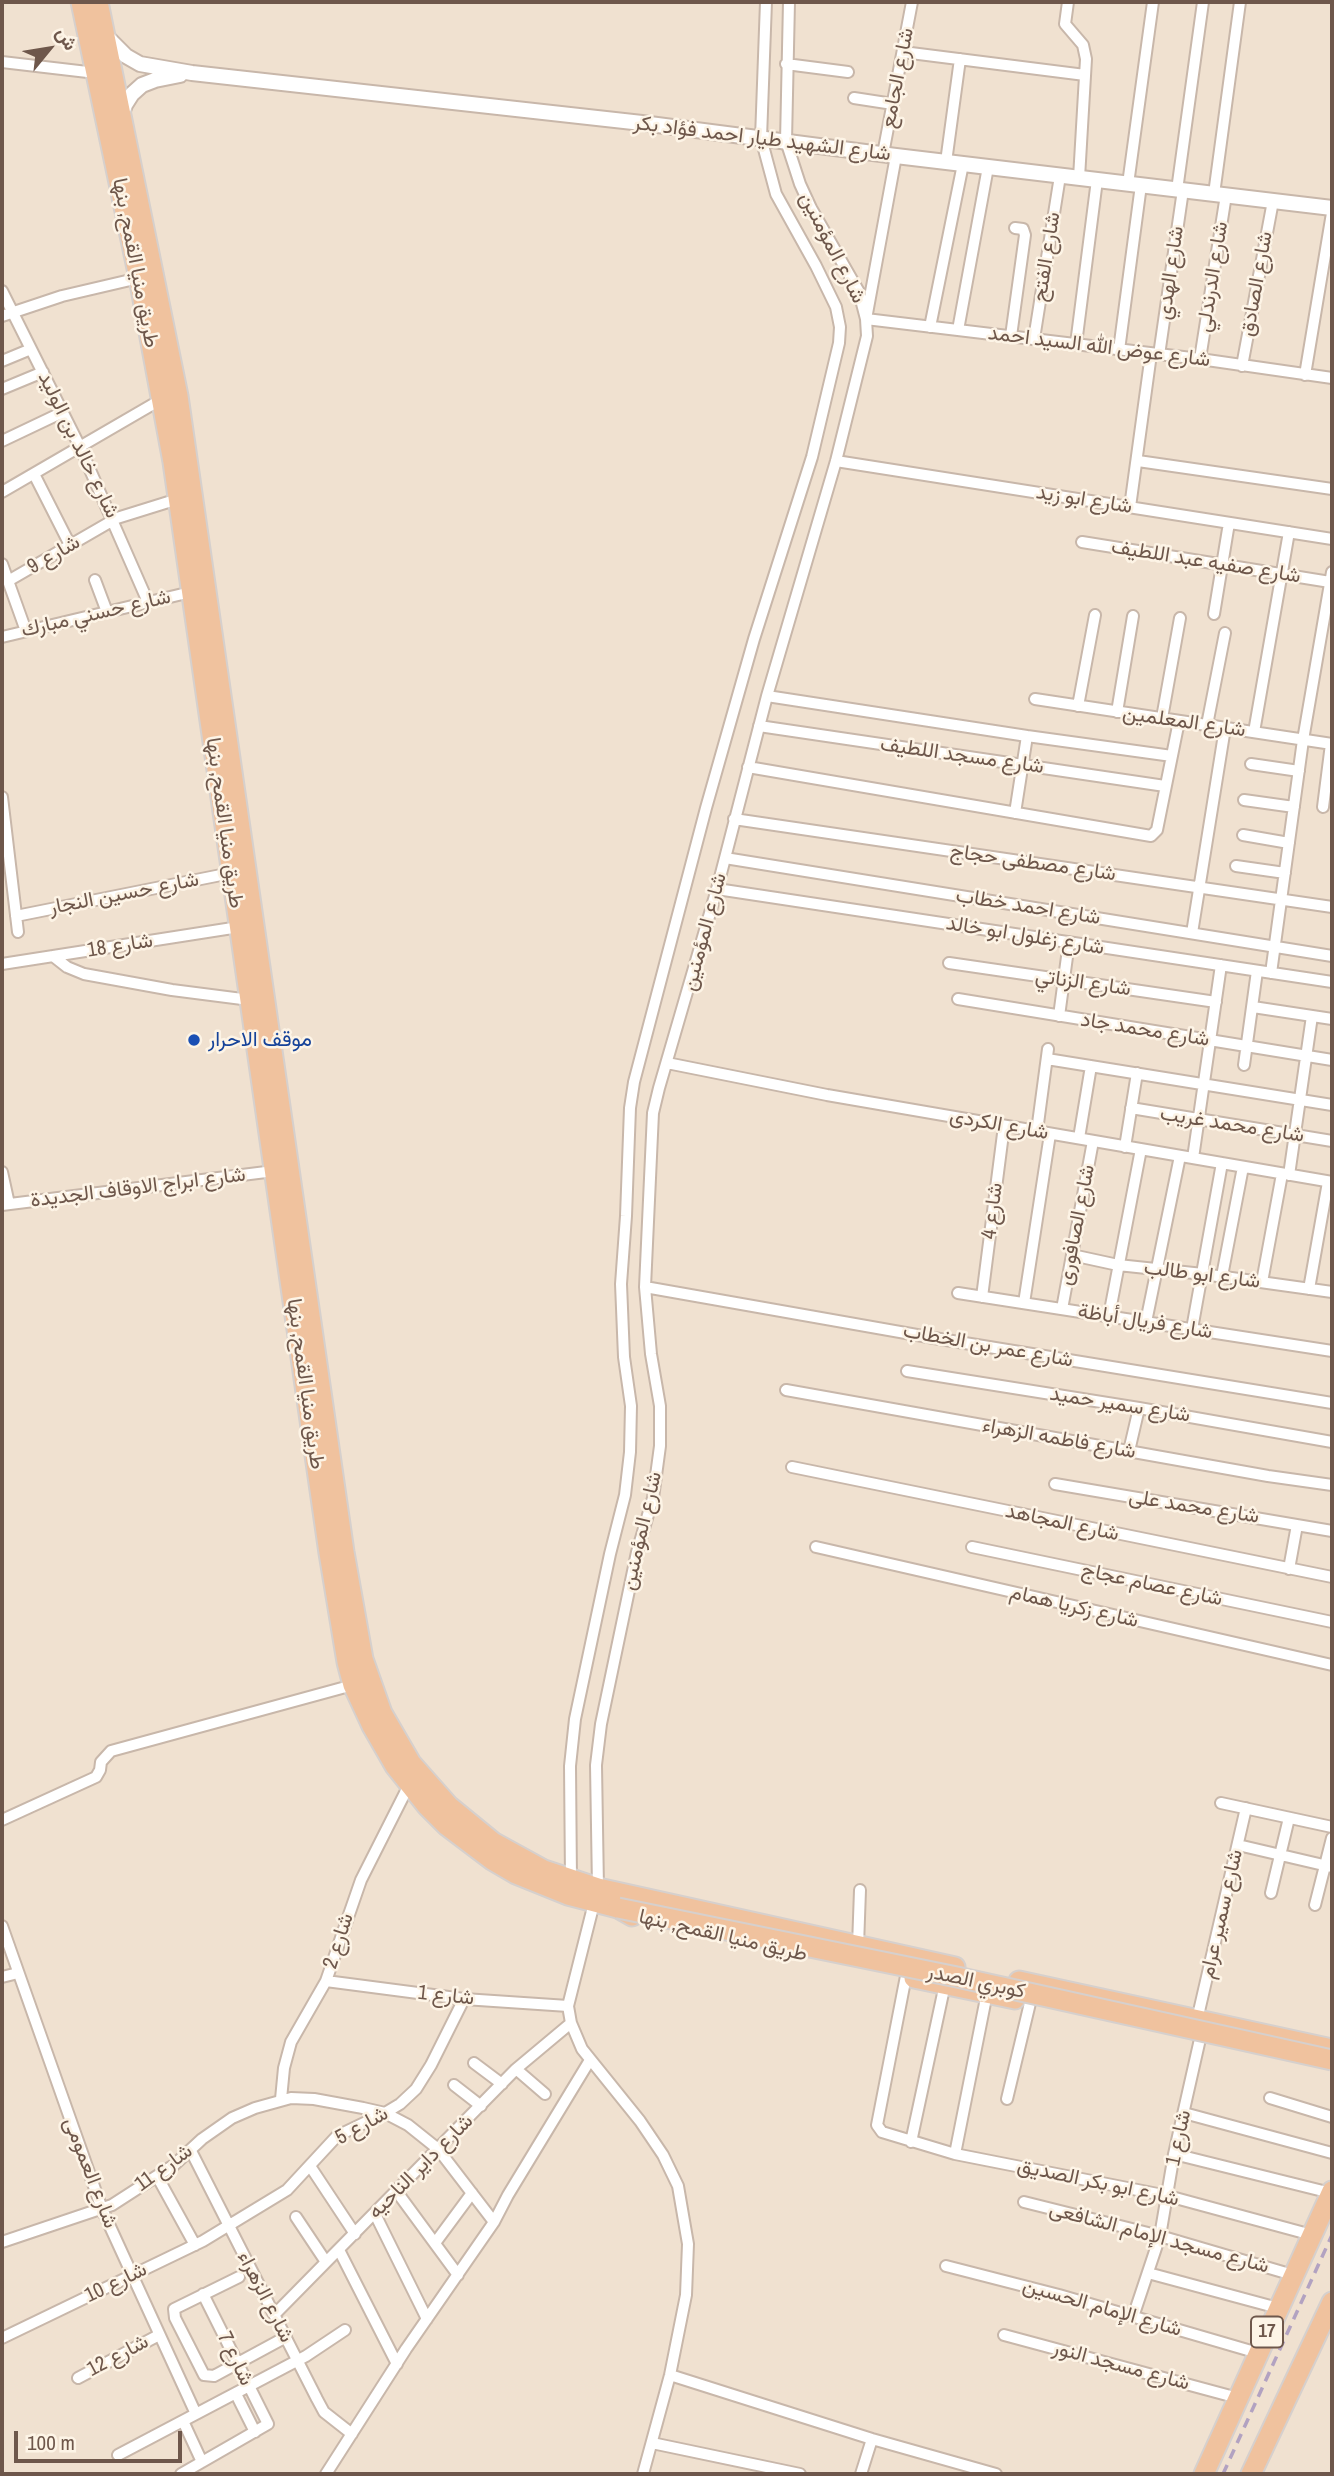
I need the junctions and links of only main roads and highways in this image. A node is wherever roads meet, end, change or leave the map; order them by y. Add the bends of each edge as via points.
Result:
1 (81, 2) edge
2 (98, 2) edge
3 (327, 1481) junction
4 (596, 1895) junction
5 (618, 1908) junction
6 (722, 1917) junction
7 (947, 1975) junction
8 (1199, 2029) junction
9 (1332, 2049) edge
10 (1332, 2054) edge
11 (1332, 2060) edge
12 (1332, 2067) edge
13 (1332, 2192) edge
14 (1332, 2302) edge
15 (1332, 2316) edge
16 (1204, 2474) edge
17 (1251, 2474) edge
18 (1261, 2474) edge

1 - 3 highway, طريق منيا القمح, بنها via 162,399 274,1171
2 - 3 highway, طريق منيا القمح, بنها via 178,396
3 - 4 highway, طريق منيا القمح, بنها via 363,1659 396,1739 429,1786 470,1825 518,1857
3 - 4 highway, طريق منيا القمح, بنها via 342,1633 353,1685 383,1746 409,1785 447,1826 492,1860 541,1886
4 - 5 highway, طريق منيا القمح, بنها
4 - 6 highway, طريق منيا القمح, بنها
5 - 7 highway, طريق منيا القمح, بنها via 646,1922 906,1976
5 - 11 highway, كوبري الصدر, bridge
6 - 7 highway, طريق منيا القمح, بنها via 858,1946
6 - 10 highway, كوبري الصدر, bridge via 746,1927
7 - 8 highway, طريق منيا القمح, بنها
7 - 8 highway, طريق منيا القمح, بنها via 986,1993 1030,2003
8 - 9 highway, طريق منيا القمح, بنها
8 - 12 highway, طريق منيا القمح, بنها
13 - 16 highway, 17
14 - 17 highway
15 - 18 highway, 17

